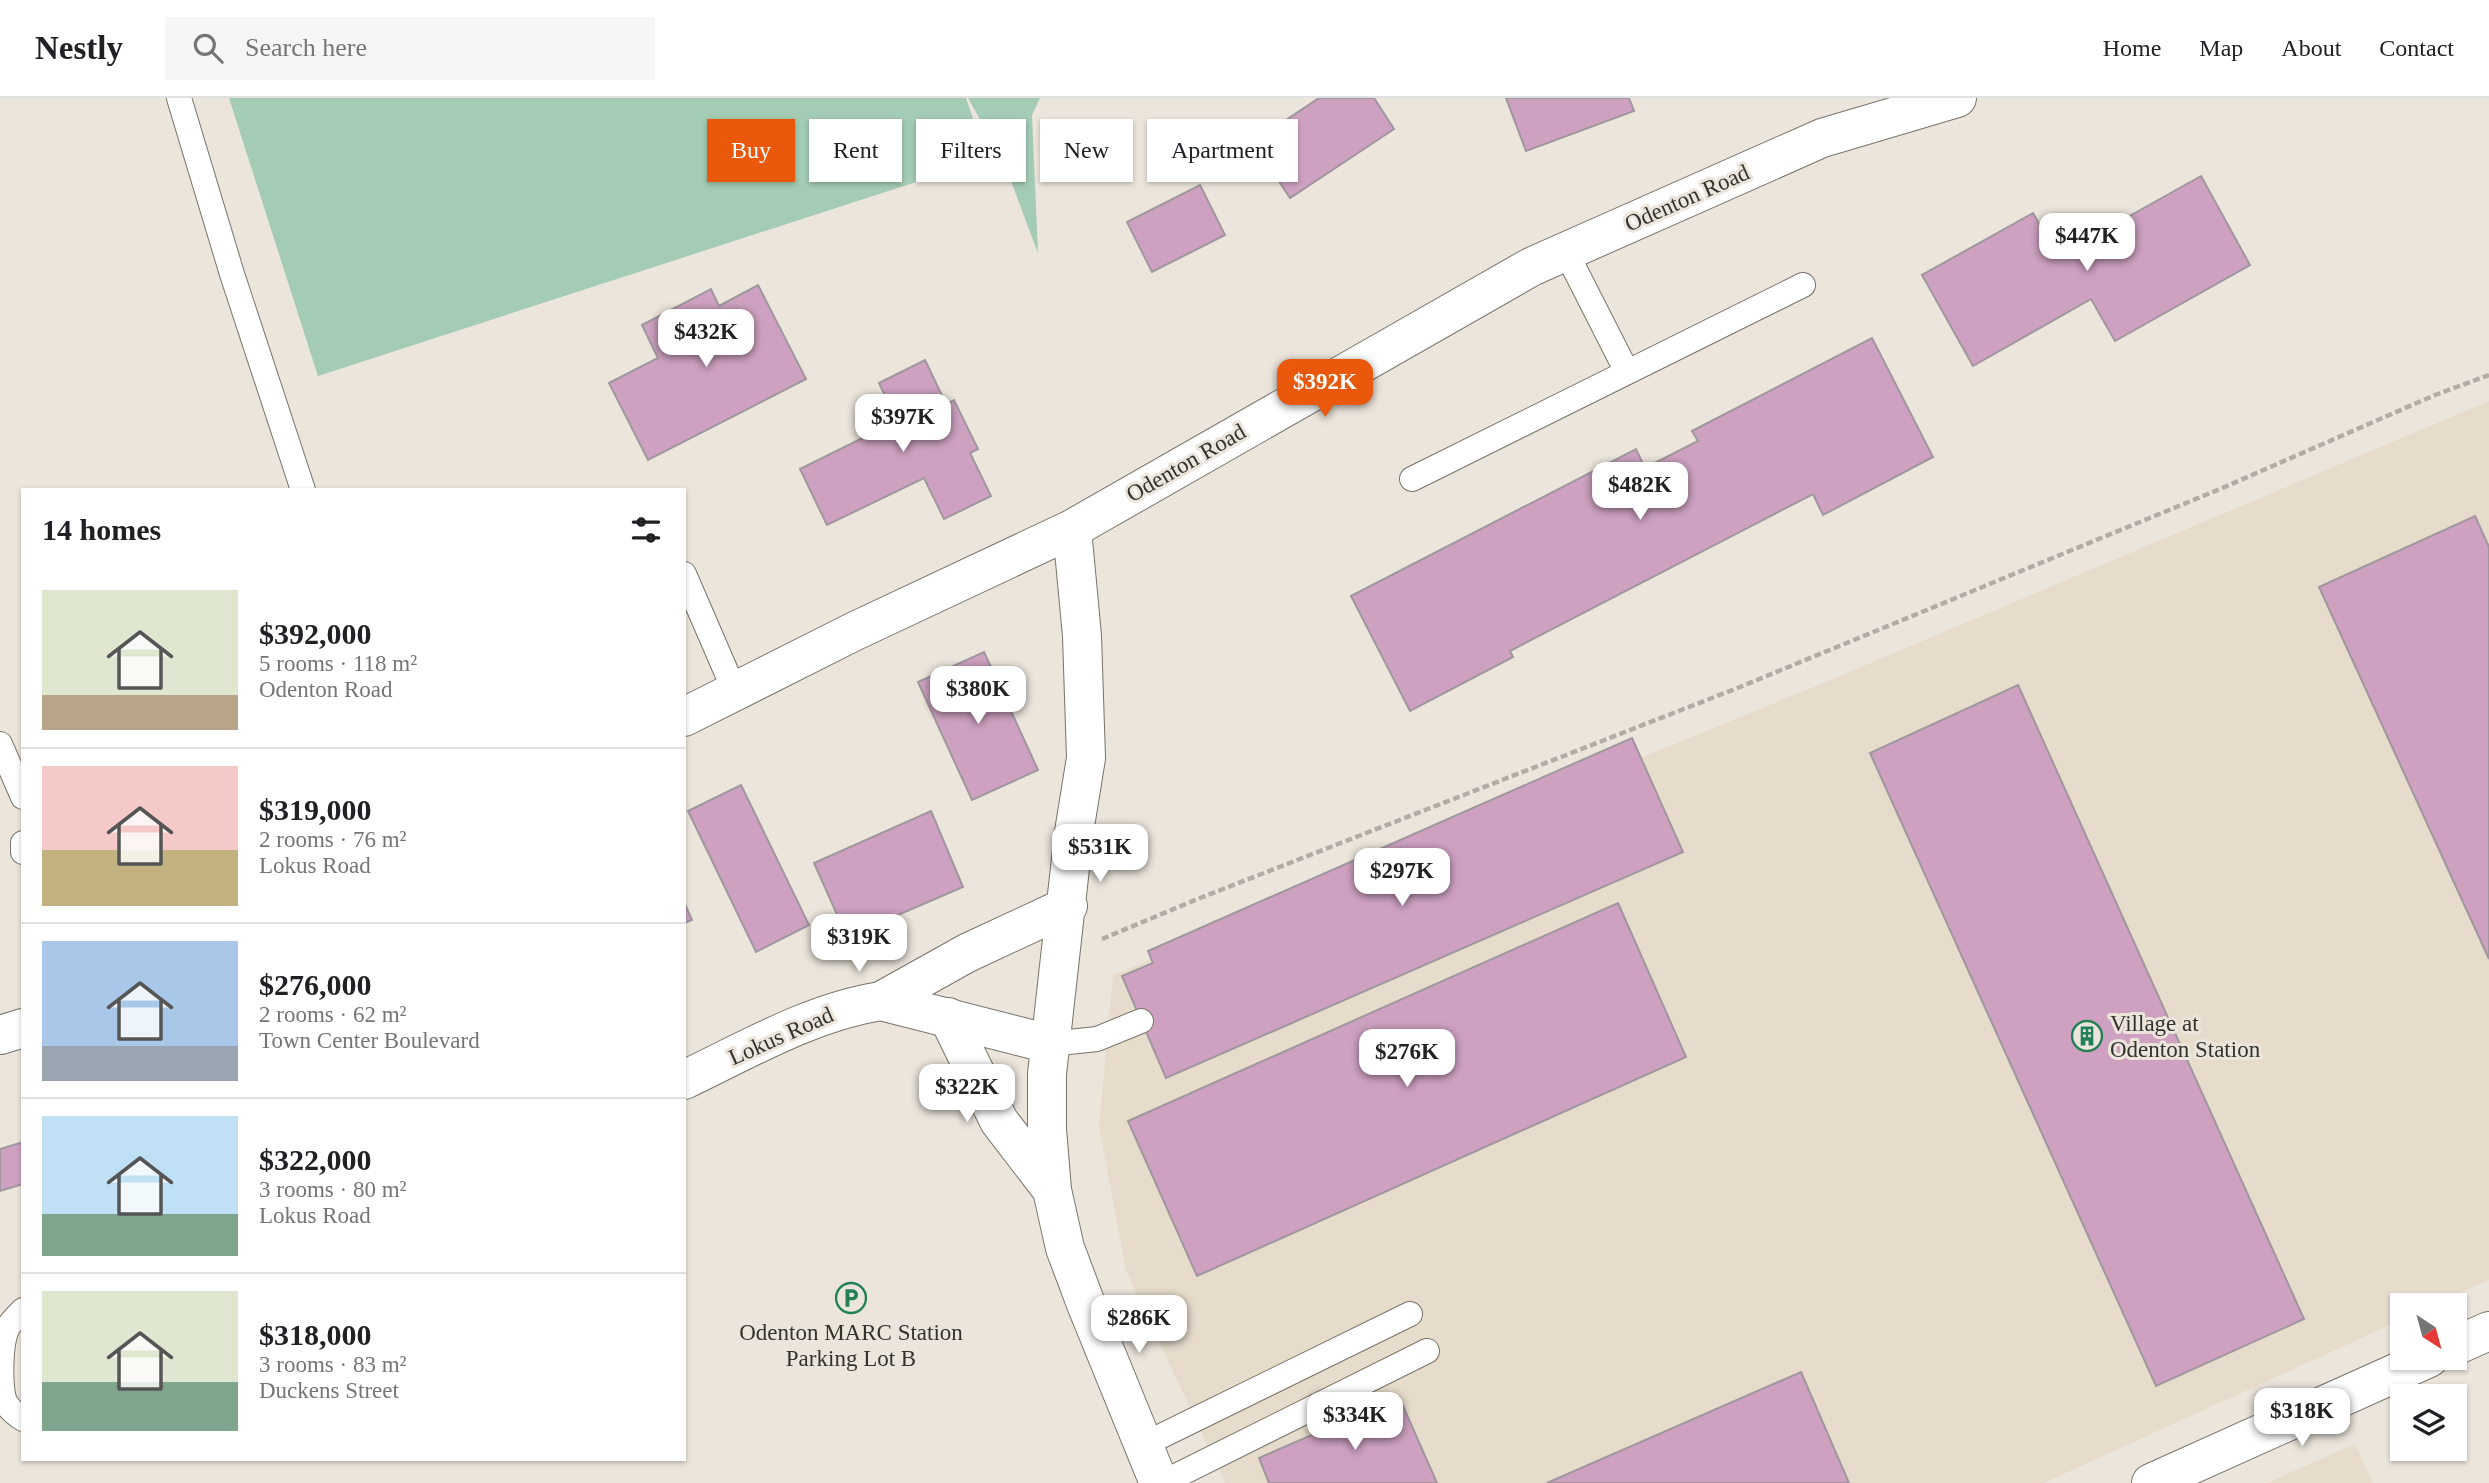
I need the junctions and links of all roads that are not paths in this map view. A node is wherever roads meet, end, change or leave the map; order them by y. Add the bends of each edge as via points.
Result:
1 (179, 98) edge
2 (1957, 98) edge
3 (1566, 252) junction
4 (1803, 285) dead end
5 (1627, 372) junction
6 (1412, 479) dead end
7 (302, 488) edge
8 (1072, 529) junction
9 (686, 578) edge
10 (735, 692) junction
11 (686, 716) edge
12 (0, 744) edge
13 (21, 792) edge
14 (1068, 906) junction
15 (881, 1001) junction
16 (948, 1017) junction
17 (1141, 1021) dead end
18 (21, 1029) edge
19 (0, 1035) edge
20 (1049, 1044) junction
21 (686, 1079) edge
22 (1052, 1190) junction
23 (21, 1312) edge
24 (1410, 1314) dead end
25 (2489, 1331) edge
26 (2468, 1340) edge
27 (1427, 1350) dead end
28 (2402, 1370) edge
29 (21, 1418) edge
30 (1143, 1445) junction
31 (1161, 1483) edge
32 (2151, 1483) edge

1 - 7 lane
2 - 3 street, Odenton Road via 1822,138
3 - 5 lane
3 - 8 street, Odenton Road via 1531,267
4 - 5 lane
5 - 6 lane
8 - 10 street, Odenton Road
8 - 14 street via 1086,758
9 - 10 lane
10 - 11 street, Odenton Road
12 - 13 lane
14 - 15 street, Lokus Road via 967,953
14 - 20 street
15 - 16 street, Lokus Road
15 - 21 street, Lokus Road via 853,1005 808,1021
16 - 20 street, Lokus Road
16 - 22 street via 999,1121
17 - 20 lane via 1097,1038
18 - 19 street
20 - 22 street via 1047,1129
22 - 30 street via 1065,1248
23 - 29 lane via 7,1329 0,1359 4,1400
24 - 30 lane
25 - 26 street
27 - 31 lane
28 - 32 street
30 - 31 street

